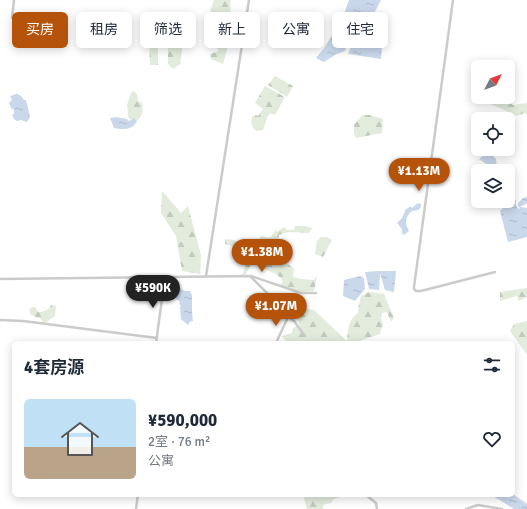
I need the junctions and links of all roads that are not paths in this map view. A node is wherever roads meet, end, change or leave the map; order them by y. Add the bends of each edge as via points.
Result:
1 (14, 0) edge
2 (248, 0) edge
3 (454, 0) edge
4 (13, 12) edge
5 (495, 272) dead end
6 (206, 276) junction
7 (251, 276) junction
8 (166, 278) junction
9 (0, 279) edge
10 (316, 293) dead end
11 (288, 317) junction
12 (0, 320) edge
13 (305, 336) dead end
14 (157, 338) junction
15 (156, 341) edge
16 (277, 341) edge
17 (138, 497) edge
18 (368, 497) edge
19 (136, 509) edge
20 (377, 509) edge
21 (466, 509) edge
22 (502, 509) edge

1 - 4 street
2 - 6 street
3 - 5 street via 414,289 416,292 421,291
6 - 7 street
6 - 8 street
7 - 10 street via 301,293
7 - 11 street
8 - 9 street
8 - 14 street
11 - 13 street
11 - 16 street
12 - 14 street
14 - 15 street
17 - 19 street
18 - 20 street via 376,503
21 - 22 street via 478,505

